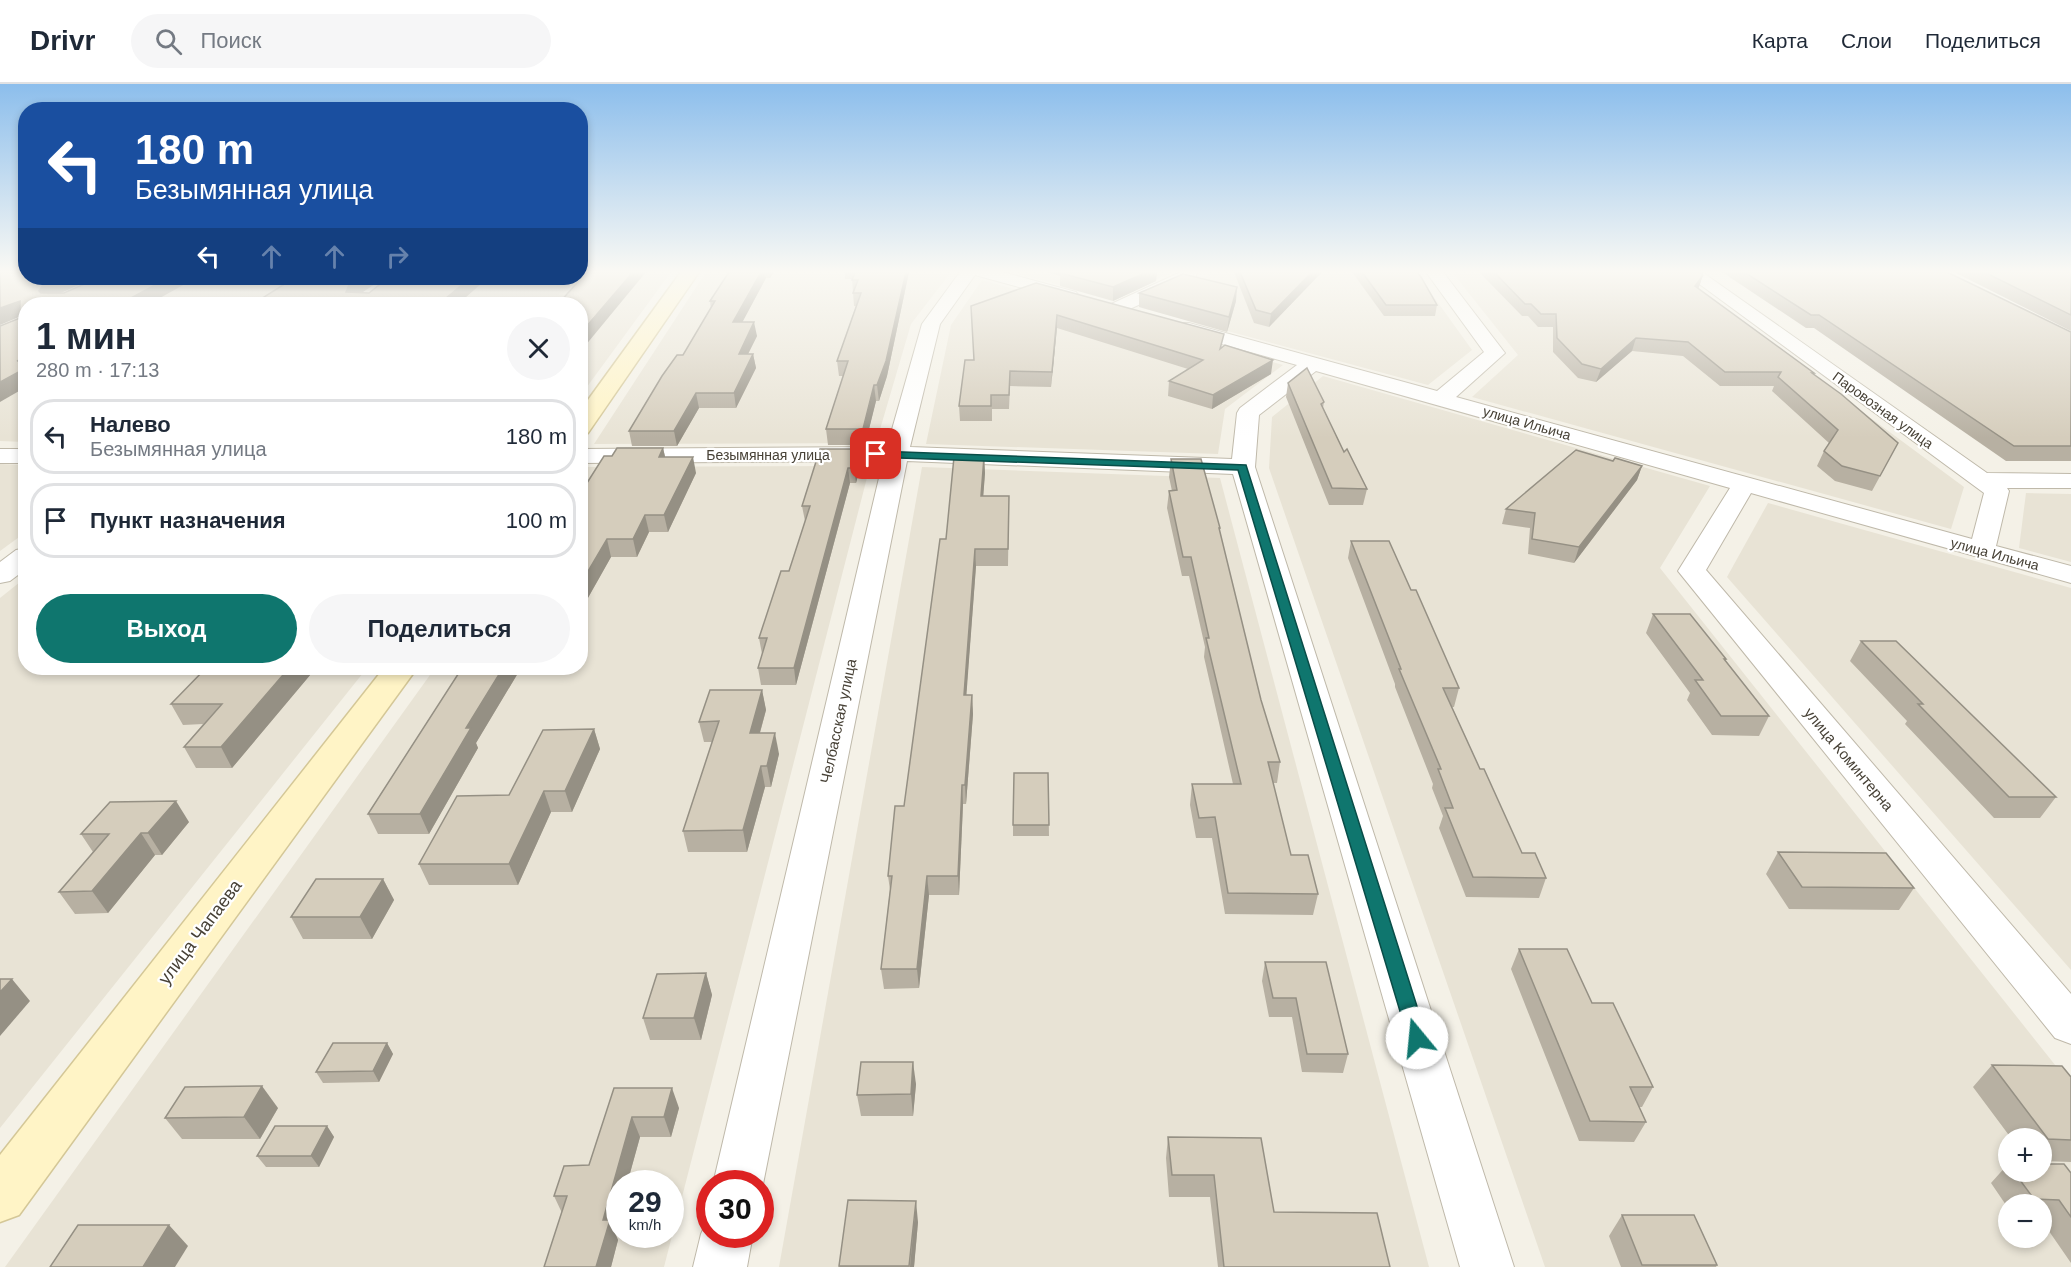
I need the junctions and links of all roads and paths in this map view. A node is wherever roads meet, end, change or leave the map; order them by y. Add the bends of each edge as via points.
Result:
1 (651, 327) edge
2 (930, 327) edge
3 (1182, 327) edge
4 (1476, 327) edge
5 (1768, 327) edge
6 (1312, 364) junction
7 (1441, 399) junction
8 (588, 417) edge
9 (898, 454) junction
10 (0, 456) edge
11 (18, 456) edge
12 (588, 456) edge
13 (1243, 467) junction
14 (1982, 480) junction
15 (2071, 481) edge
16 (1744, 484) junction
17 (1982, 550) junction
18 (18, 562) edge
19 (0, 575) edge
20 (2071, 575) edge
21 (396, 675) edge
22 (2071, 1025) edge
23 (741, 1170) edge
24 (0, 1197) edge
25 (725, 1248) edge
26 (720, 1267) edge
27 (1487, 1267) edge

1 - 8 main road
2 - 9 street, Челбасская улица
3 - 6 street, улица Ильича
4 - 7 street via 1496,353
5 - 14 street, Паровозная улица
6 - 7 street, улица Ильича
6 - 13 street via 1248,413
7 - 16 street, улица Ильича
9 - 12 street, Безымянная улица
9 - 13 street, Безымянная улица
9 - 23 street, Челбасская улица
10 - 11 street
13 - 27 street
14 - 15 street
14 - 17 street, Паровозная улица via 1997,491
16 - 17 street, улица Ильича
16 - 22 street, улица Коминтерна via 1692,571
17 - 20 street, улица Ильича
18 - 19 street
21 - 24 main road, улица Чапаева
25 - 26 street

